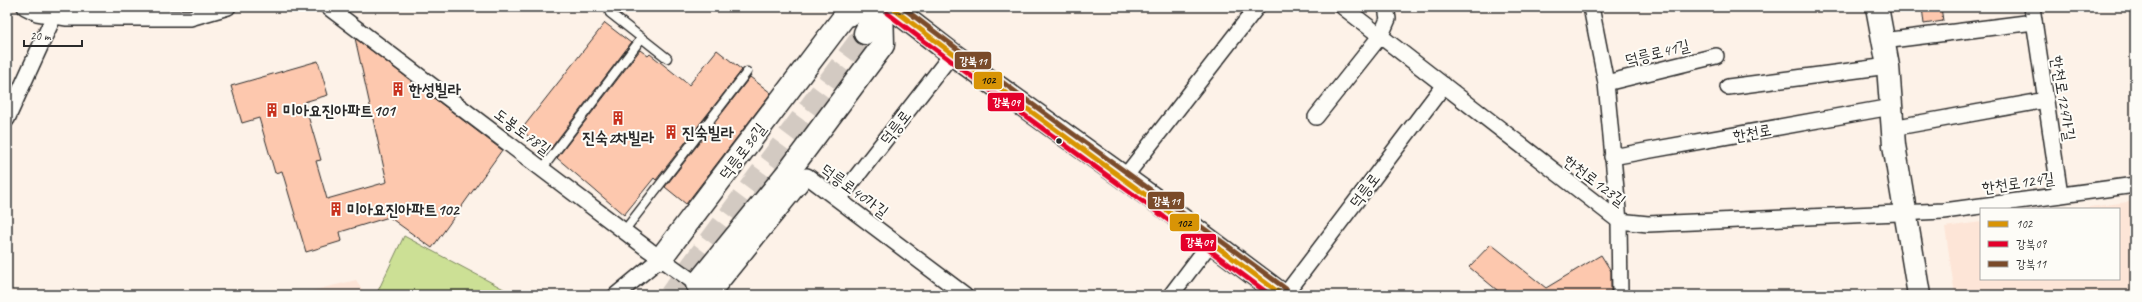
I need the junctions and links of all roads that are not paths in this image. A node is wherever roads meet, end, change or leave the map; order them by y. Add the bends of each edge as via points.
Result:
1 (25, 7) edge
2 (228, 7) edge
3 (328, 7) edge
4 (866, 7) edge
5 (878, 7) edge
6 (882, 7) edge
7 (891, 7) edge
8 (1257, 7) edge
9 (1343, 7) edge
10 (1386, 7) edge
11 (1591, 7) edge
12 (1877, 7) edge
13 (610, 13) dead end
14 (2033, 14) edge
15 (54, 16) junction
16 (865, 33) tunnel mouth
17 (1380, 35) junction
18 (641, 39) junction
19 (1883, 41) junction
20 (952, 54) junction
21 (1716, 56) dead end
22 (667, 58) dead end
23 (1888, 66) junction
24 (748, 72) dead end
25 (1606, 83) junction
26 (1444, 85) junction
27 (1728, 87) dead end
28 (2046, 100) junction
29 (1316, 117) dead end
30 (1892, 118) junction
31 (7, 119) edge
32 (1612, 157) junction
33 (542, 169) junction
34 (1124, 178) junction
35 (2135, 185) edge
36 (2060, 195) junction
37 (839, 199) junction
38 (1906, 213) junction
39 (1619, 221) junction
40 (624, 231) junction
41 (1211, 242) junction
42 (661, 258) junction
43 (708, 292) edge
44 (616, 295) edge
45 (965, 295) edge
46 (1171, 295) edge
47 (1282, 295) edge
48 (1285, 295) edge
49 (1620, 295) edge
50 (1919, 295) edge

1 - 15 street via 37,13
2 - 15 street via 190,18
3 - 33 street, 도봉로78길
4 - 42 main road, 덕릉로36길 via 844,17
5 - 16 main road
6 - 43 main road via 883,45 789,171
7 - 20 main road
8 - 34 street
9 - 17 street, 한천로123길
10 - 17 street via 1388,19
11 - 25 street, 덕릉로41길
12 - 19 main road
13 - 18 lane
14 - 19 street
14 - 28 street, 한천로124가길
15 - 31 street
17 - 26 street, 한천로123길
17 - 29 street
18 - 22 lane
18 - 33 lane
19 - 23 main road
20 - 34 main road
20 - 37 street, 덕릉로
21 - 25 street, 덕릉로41길
23 - 27 street
23 - 30 main road
24 - 40 lane
25 - 32 street, 덕릉로41길
26 - 39 street, 한천로123길
26 - 48 street, 덕릉로
28 - 30 street, 한천로
28 - 36 street, 한천로124가길
30 - 32 street, 한천로
30 - 38 main road
32 - 39 street, 덕릉로41길
33 - 40 street, 도봉로78길
34 - 41 main road
35 - 36 street, 한천로124길
36 - 38 street, 한천로124길 via 1944,211
37 - 43 street, 덕릉로40가길 via 806,176
37 - 45 street, 덕릉로40가길
38 - 39 street, 한천로123길 via 1648,224
38 - 50 main road
39 - 49 street, 덕릉로41길
40 - 42 street, 도봉로78길
41 - 46 street
41 - 47 main road
42 - 43 street, 도봉로78길
42 - 44 street, 덕릉로36길

